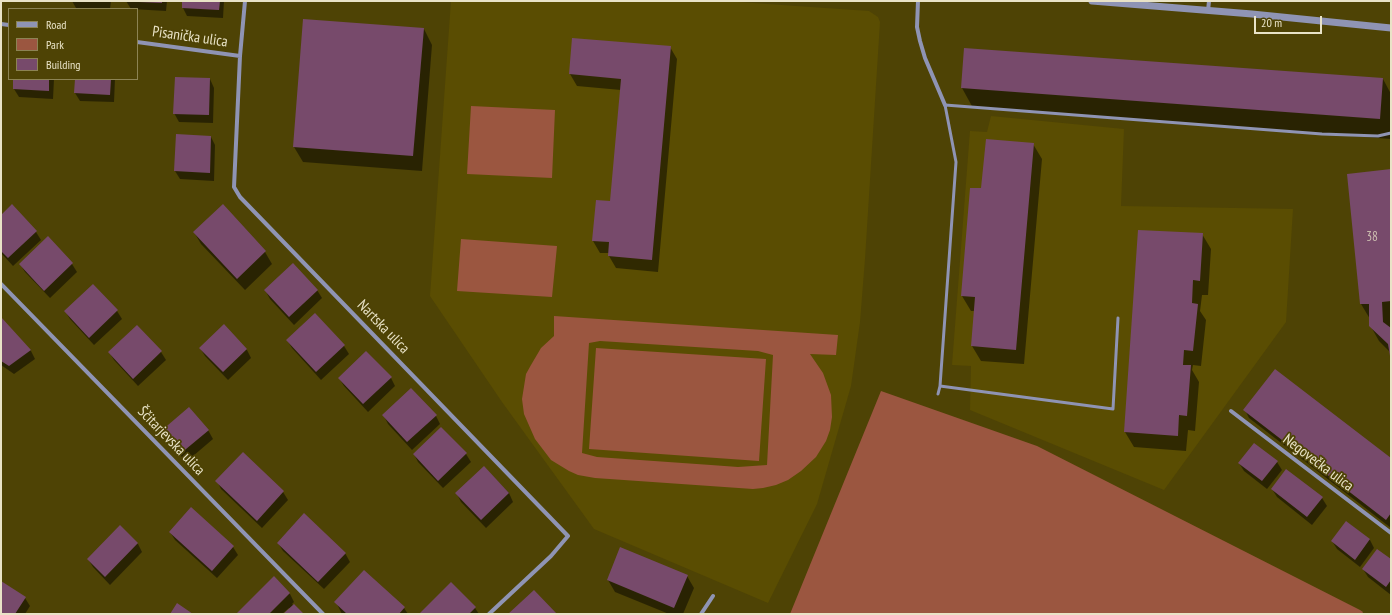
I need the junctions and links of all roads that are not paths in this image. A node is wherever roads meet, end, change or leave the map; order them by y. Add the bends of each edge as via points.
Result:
1 (245, 1) edge
2 (918, 1) edge
3 (1092, 1) edge
4 (1210, 1) edge
5 (1208, 11) junction
6 (1391, 28) edge
7 (138, 42) edge
8 (240, 56) junction
9 (945, 105) junction
10 (1391, 133) edge
11 (1, 285) edge
12 (1118, 318) dead end
13 (940, 386) junction
14 (938, 394) dead end
15 (1231, 411) dead end
16 (1391, 533) edge
17 (713, 596) dead end
18 (323, 614) edge
19 (489, 614) edge
20 (701, 614) edge

1 - 8 street, Nartska ulica
2 - 9 street via 917,27 920,41
3 - 5 street
4 - 5 street
5 - 6 street
7 - 8 street, Pisanička ulica
8 - 19 street, Nartska ulica via 234,186 240,197 568,536 552,556
9 - 10 lane via 1322,134 1378,136
9 - 13 lane via 956,162
11 - 18 street, Ščitarjevska ulica
12 - 13 lane via 1113,409
13 - 14 lane
15 - 16 street, Negovečka ulica
17 - 20 street

